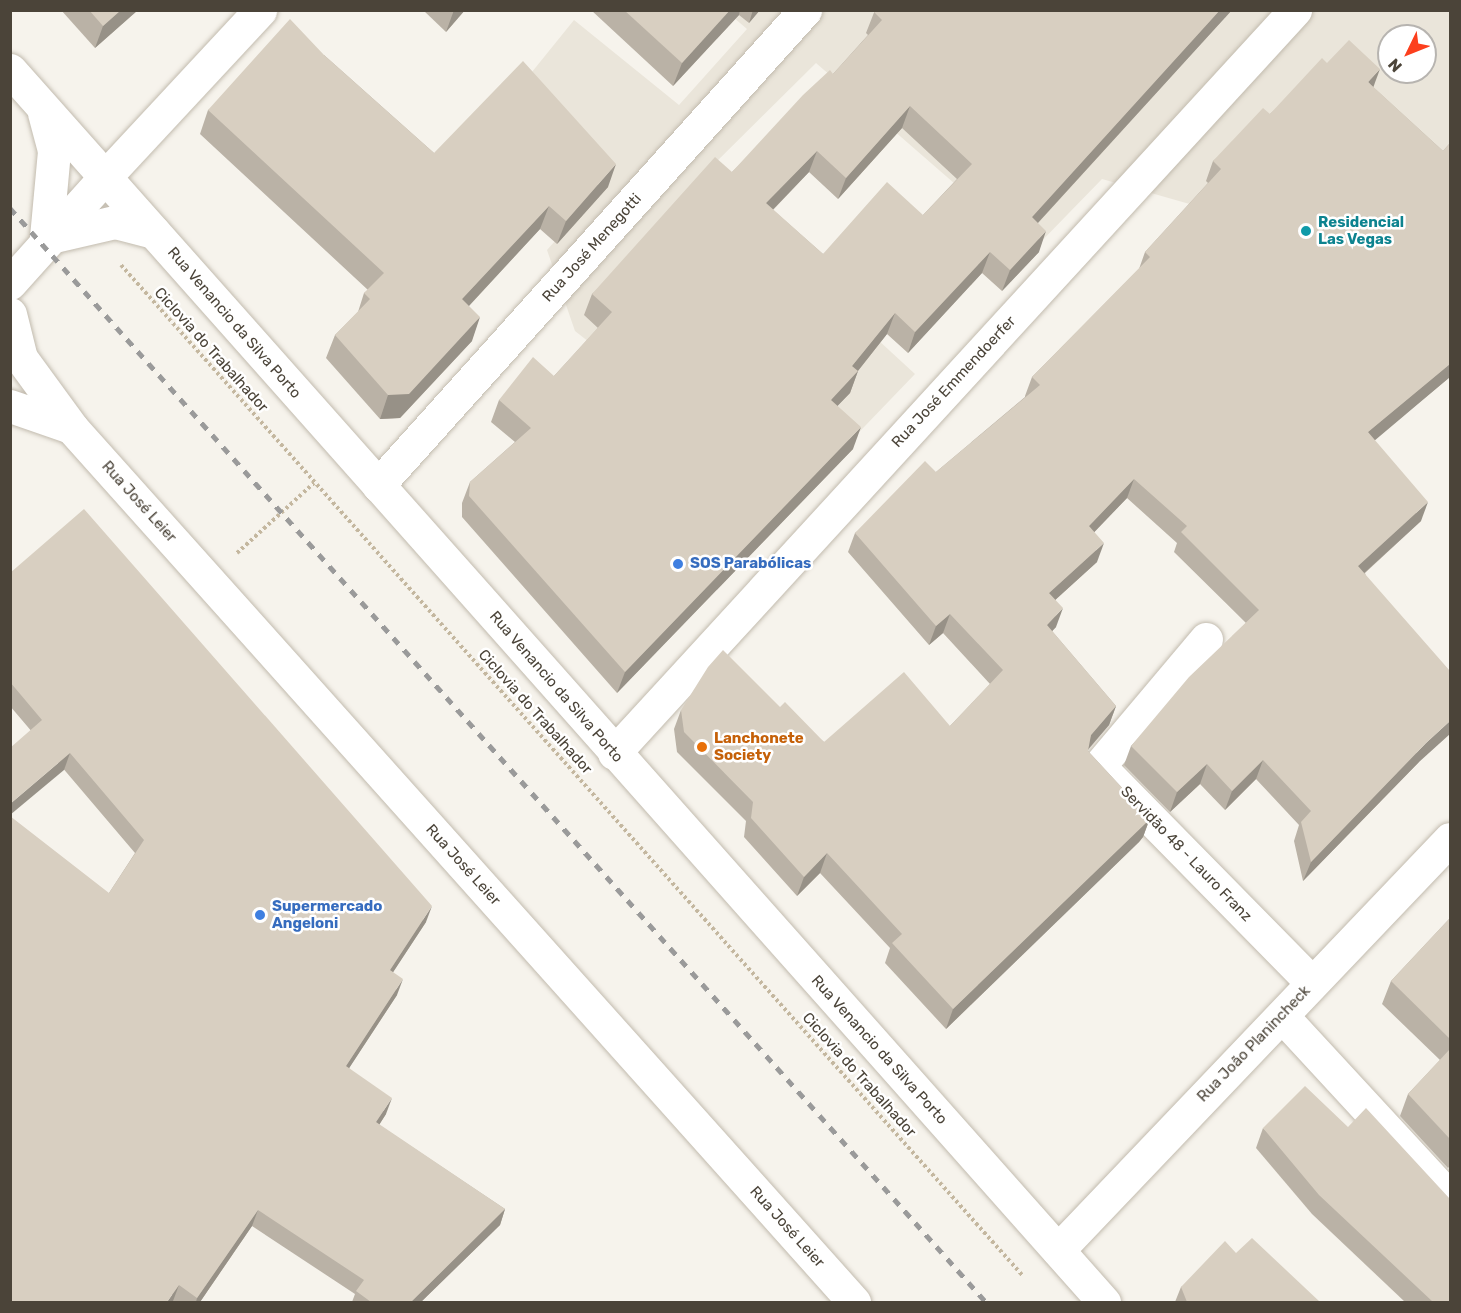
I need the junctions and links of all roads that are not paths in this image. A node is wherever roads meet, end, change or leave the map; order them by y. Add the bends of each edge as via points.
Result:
1 (260, 10) edge
2 (805, 10) edge
3 (1295, 10) edge
4 (10, 70) edge
5 (44, 111) junction
6 (105, 177) junction
7 (154, 232) junction
8 (46, 238) junction
9 (10, 283) edge
10 (10, 314) edge
11 (10, 406) edge
12 (72, 428) junction
13 (378, 485) junction
14 (1206, 639) dead end
15 (614, 753) junction
16 (1450, 839) edge
17 (1312, 983) junction
18 (1282, 1016) junction
19 (1450, 1198) edge
20 (1058, 1250) junction
21 (854, 1302) edge
22 (1104, 1302) edge

1 - 6 street
2 - 13 street, Rua José Menegotti
3 - 15 street, Rua José Emmendoerfer
4 - 5 street, Rua Venancio da Silva Porto
5 - 6 street, Rua Venancio da Silva Porto
5 - 8 street via 54,151
6 - 7 street, Rua Venancio da Silva Porto
6 - 8 street
7 - 8 street via 115,222
7 - 13 street, Rua Venancio da Silva Porto
8 - 9 street
10 - 12 street, Rua José Leier via 21,358
11 - 12 street, Rua José Leier via 38,412
12 - 21 street, Rua José Leier
13 - 15 street, Rua Venancio da Silva Porto
14 - 17 street, Servidão 48 - Lauro Franz via 1099,766
15 - 20 street, Rua Venancio da Silva Porto
16 - 17 street, Rua João Planincheck
17 - 18 street, Rua João Planincheck
18 - 19 street
18 - 20 street, Rua João Planincheck
20 - 22 street, Rua Venancio da Silva Porto

